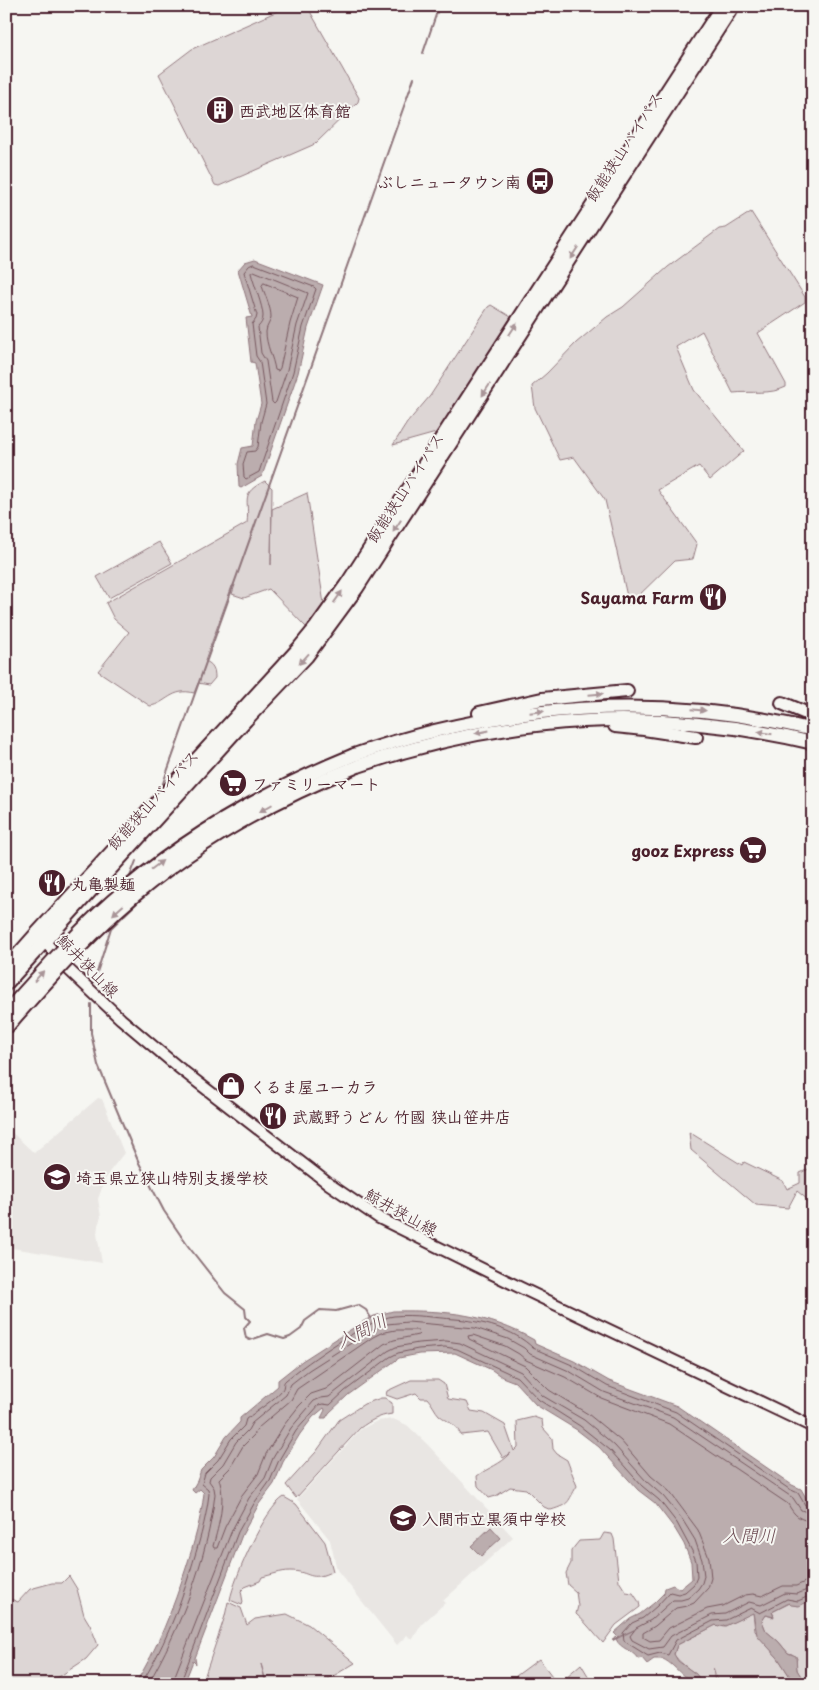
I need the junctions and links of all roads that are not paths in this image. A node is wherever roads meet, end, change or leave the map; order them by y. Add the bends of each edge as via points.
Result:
1 (722, 6) edge
2 (733, 6) edge
3 (628, 691) dead end
4 (782, 703) dead end
5 (813, 716) edge
6 (512, 727) junction
7 (813, 730) edge
8 (696, 737) dead end
9 (813, 743) edge
10 (379, 746) junction
11 (356, 760) junction
12 (41, 937) junction
13 (6, 968) edge
14 (6, 984) edge
15 (6, 1012) edge
16 (6, 1028) edge
17 (813, 1427) edge

12 -> 1 highway, 飯能狭山バイパス via 316,627
2 -> 12 highway, 飯能狭山バイパス via 333,622 306,656
10 -> 3 highway via 490,710 542,699
4 - 5 highway
6 - 8 highway via 608,726
9 -> 6 highway via 733,728 636,719
6 -> 11 highway
10 -> 7 highway via 516,714 602,707 702,710
10 - 11 highway
15 -> 11 highway, bridge via 111,902 169,855 232,814 299,779
11 -> 16 highway, bridge via 274,804 175,864 119,909
12 - 13 highway
12 - 14 highway
12 - 17 main road, 鯨井狭山線 via 75,976 178,1067 329,1184 379,1218

